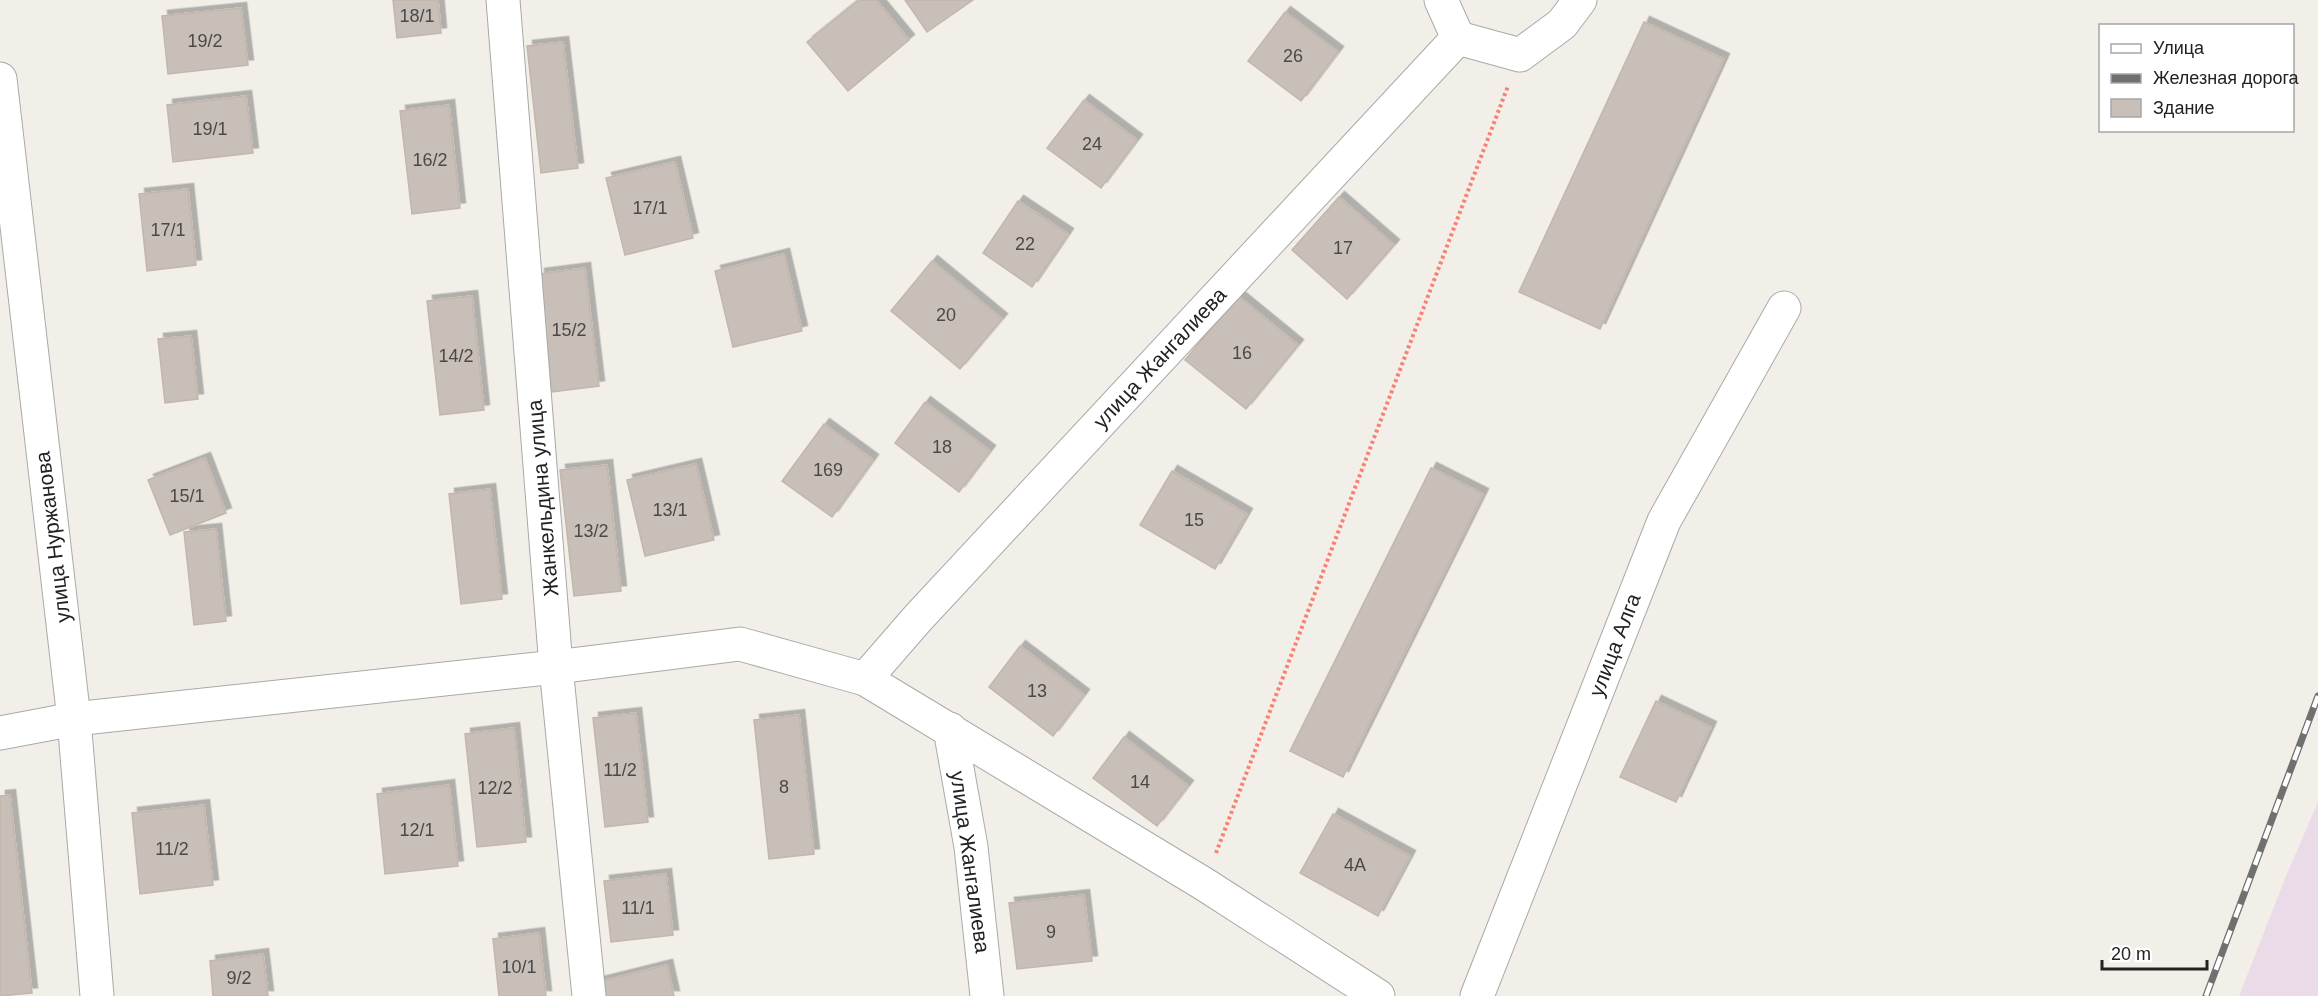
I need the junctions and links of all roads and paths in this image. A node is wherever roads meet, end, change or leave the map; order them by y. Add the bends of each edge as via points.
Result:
1 (503, 0) edge
2 (1441, 0) edge
3 (1580, 0) edge
4 (1458, 38) junction
5 (1520, 55) junction
6 (0, 79) edge
7 (1784, 308) dead end
8 (556, 667) junction
9 (865, 679) junction
10 (74, 719) junction
11 (951, 729) junction
12 (0, 733) edge
13 (1204, 884) junction
14 (97, 996) edge
15 (589, 996) edge
16 (987, 996) edge
17 (1378, 996) edge
18 (1477, 996) edge

1 - 8 street, Жанкельдина улица
2 - 4 street
3 - 5 street via 1563,24
4 - 5 street
4 - 9 street, улица Жангалиева
5 - 13 path
6 - 10 street, улица Нуржанова
7 - 18 street, улица Алга via 1664,521
8 - 9 street via 740,644
8 - 10 street
8 - 15 street, Жанкельдина улица
9 - 11 street
10 - 12 street
10 - 14 street, улица Нуржанова
11 - 13 street
11 - 16 street, улица Жангалиева via 971,847
13 - 17 street

